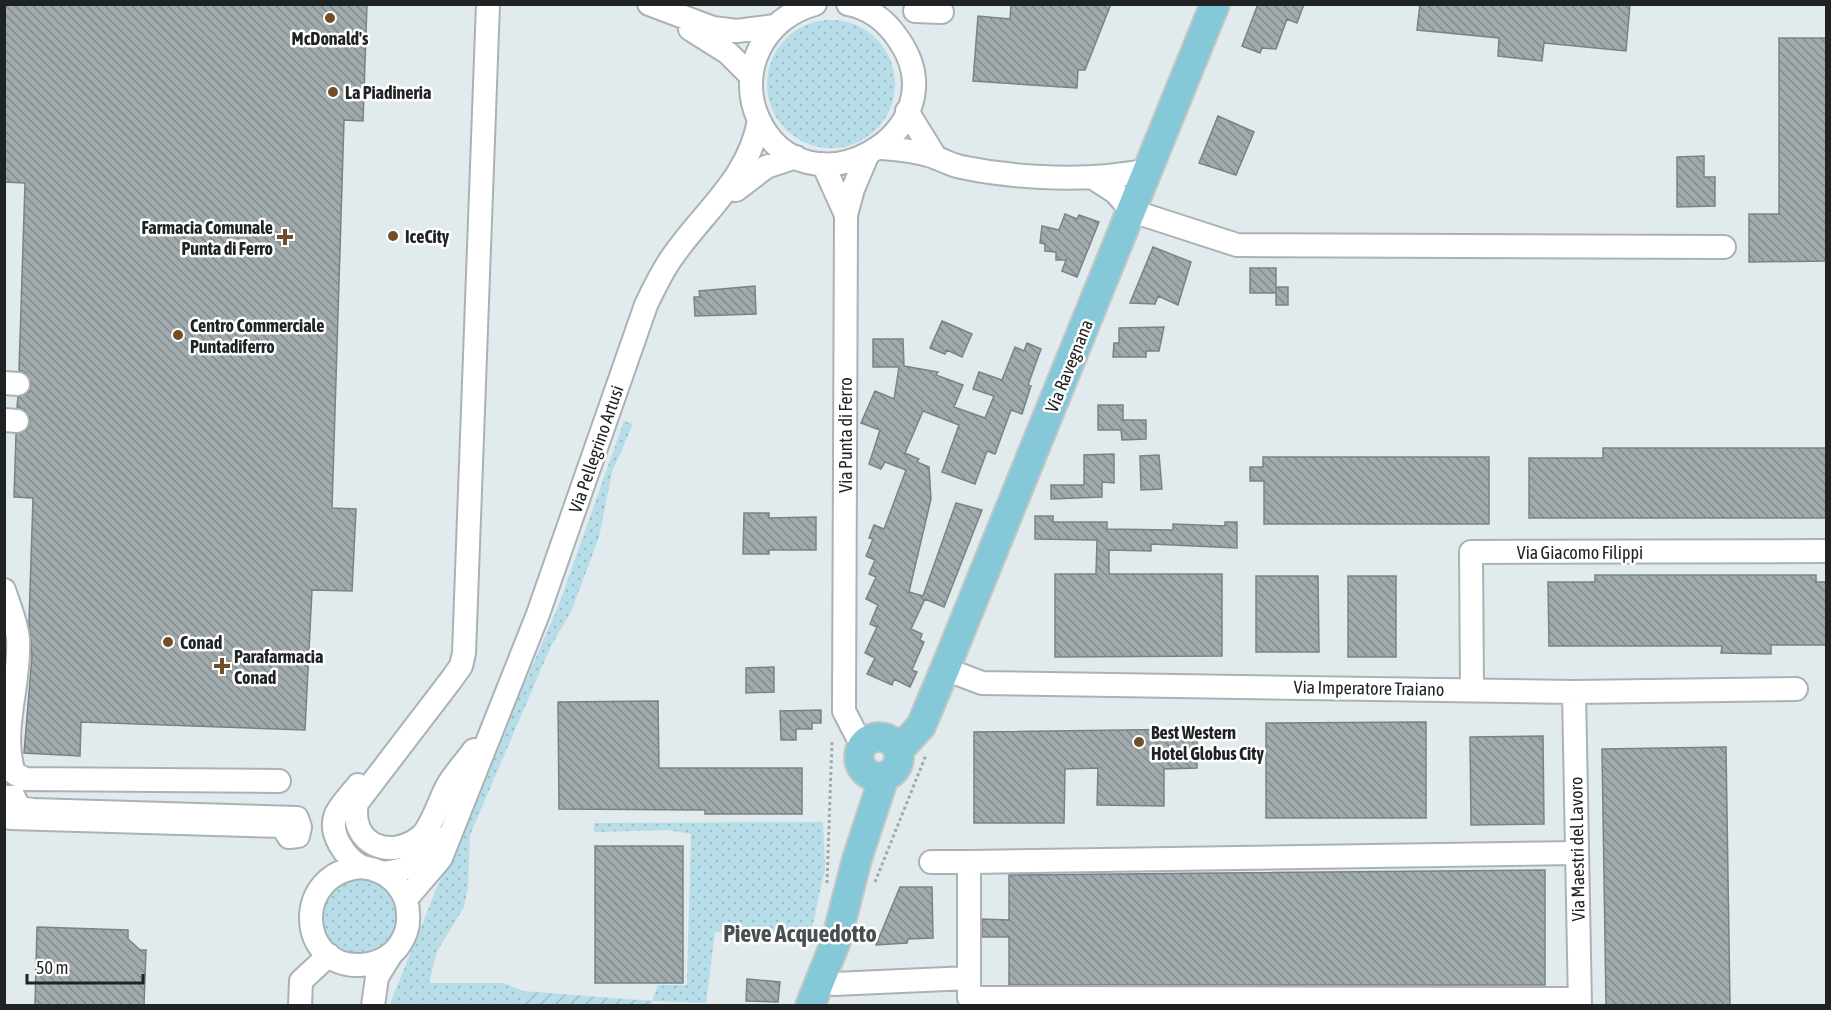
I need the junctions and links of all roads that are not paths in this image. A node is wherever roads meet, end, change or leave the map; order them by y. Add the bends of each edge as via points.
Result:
1 (488, 4) edge
2 (648, 4) edge
3 (848, 4) edge
4 (1215, 4) edge
5 (814, 5) edge
6 (873, 11) edge
7 (915, 12) dead end
8 (942, 12) dead end
9 (775, 26) junction
10 (751, 76) junction
11 (908, 111) junction
12 (759, 120) junction
13 (874, 152) junction
14 (796, 157) junction
15 (936, 158) junction
16 (823, 164) junction
17 (1149, 170) junction
18 (1095, 179) junction
19 (1132, 211) junction
20 (846, 215) junction
21 (697, 226) junction
22 (1724, 247) dead end
23 (1827, 551) edge
24 (4, 590) edge
25 (945, 669) junction
26 (509, 682) junction
27 (1796, 689) dead end
28 (1472, 690) junction
29 (1574, 692) junction
30 (433, 702) junction
31 (881, 744) junction
32 (474, 750) junction
33 (111, 779) junction
34 (240, 780) junction
35 (279, 781) dead end
36 (4, 802) edge
37 (4, 809) edge
38 (108, 812) junction
39 (240, 815) junction
40 (1577, 853) junction
41 (931, 862) dead end
42 (969, 862) junction
43 (373, 870) junction
44 (406, 899) junction
45 (392, 953) junction
46 (336, 958) junction
47 (969, 978) junction
48 (815, 993) edge
49 (1580, 1002) edge
50 (300, 1005) edge
51 (362, 1005) edge
52 (373, 1005) edge

1 - 30 street via 464,653 461,666
2 - 9 street via 713,28 737,31
2 - 10 street via 728,53
3 - 6 street
4 - 17 main road, Via Ravegnana
5 - 9 street via 794,12
6 - 11 street via 893,30 909,60 913,85
7 - 8 street
9 - 10 street via 758,49
10 - 12 street via 753,104
11 - 13 street via 893,136
11 - 15 street
12 - 14 street via 773,140
12 - 21 street via 751,153
13 - 15 street via 905,149
13 - 16 street via 844,164
13 - 20 street via 853,189
14 - 16 street
14 - 21 street via 754,174
15 - 18 street via 949,165 979,170
16 - 20 street, Via Punta di Ferro
17 - 18 street
17 - 19 main road, Via Ravegnana
18 - 19 street via 1115,192
19 - 22 street via 1237,245
19 - 25 main road, Via Ravegnana
20 - 31 street, Via Punta di Ferro via 844,711
21 - 26 street, Via Pellegrino Artusi via 674,255 646,305 538,614
23 - 28 street, Via Giacomo Filippi via 1470,552
24 - 33 street via 18,639 11,712 10,761 14,773 25,778
25 - 28 street, Via Imperatore Traiano via 982,682
25 - 31 main road, Via Ravegnana via 921,726
26 - 32 street
26 - 44 street via 441,858
27 - 29 street, Via Imperatore Traiano
28 - 29 street, Via Imperatore Traiano
29 - 40 street, Via Maestri del Lavoro
30 - 32 street via 357,803 355,822 365,837 384,848 395,849 423,835 448,784
30 - 43 street via 336,813 335,835 346,855
31 - 48 main road via 858,759 864,771 877,776 836,941
32 - 43 street via 427,857 413,867
33 - 34 street
33 - 38 street
34 - 35 street
34 - 39 street
36 - 38 street via 7,797 14,797 19,808
37 - 39 street via 10,818 282,826 289,837 298,836 297,818
38 - 39 street
40 - 42 street
40 - 49 street, Via Maestri del Lavoro
41 - 42 street
42 - 47 street
43 - 44 street via 400,888
43 - 46 street via 335,874 315,896 311,926 319,944
44 - 45 street via 408,922
45 - 46 street via 369,965
45 - 52 street via 377,977
46 - 50 street via 301,981
46 - 51 street via 358,980
47 - 48 street via 834,984
47 - 49 street via 969,998

